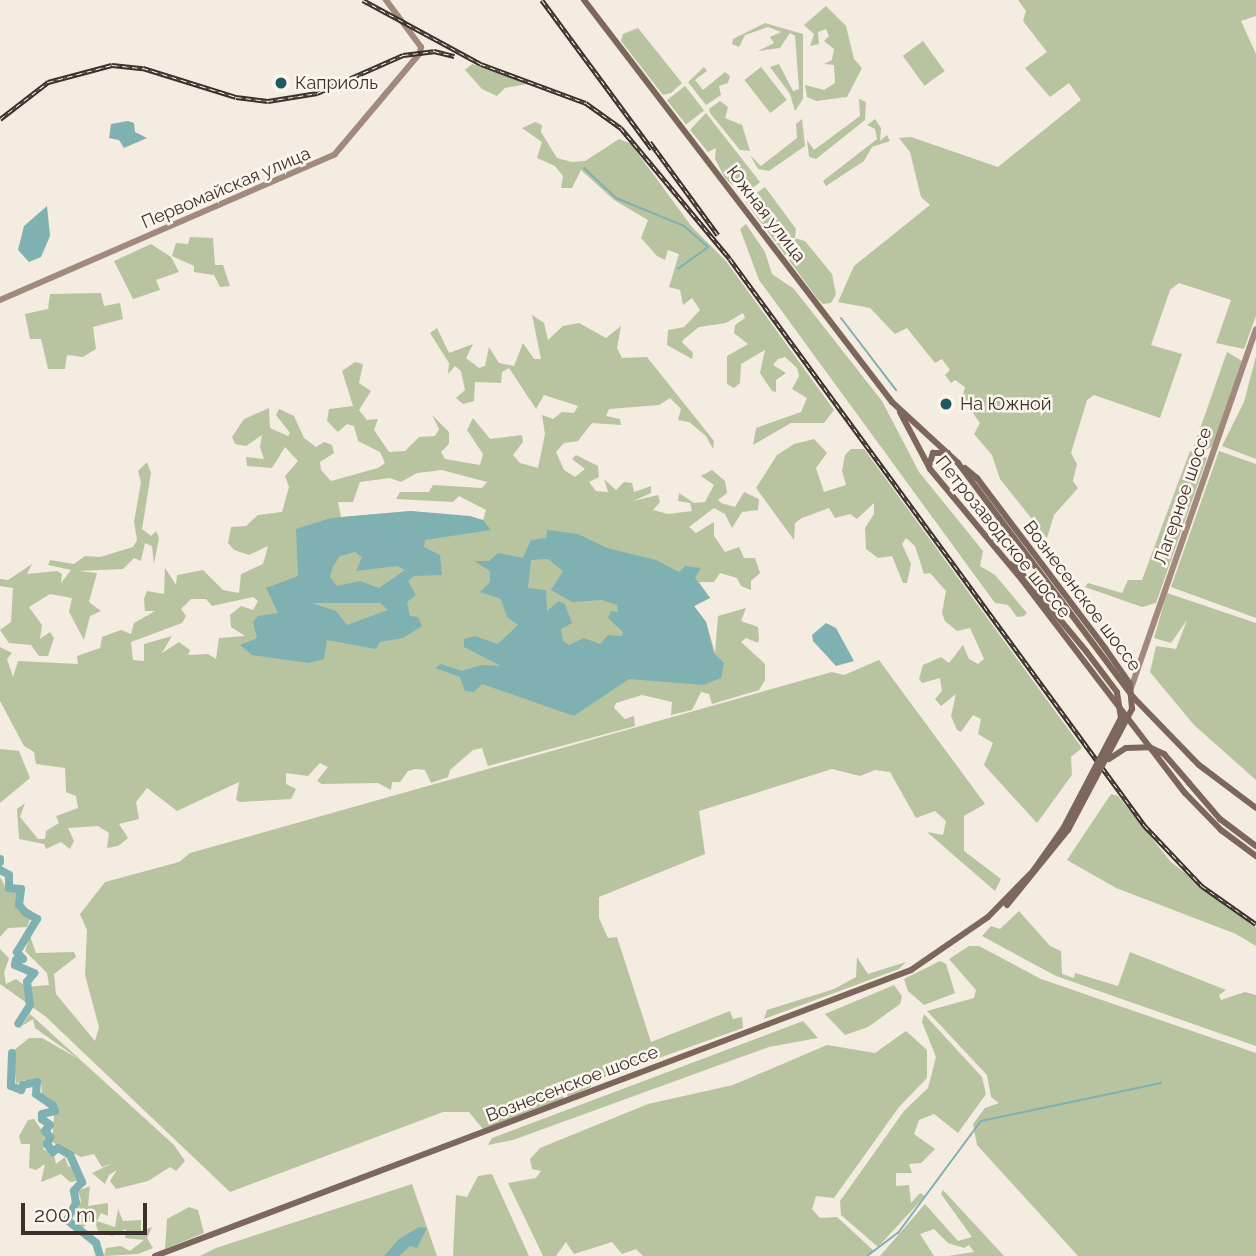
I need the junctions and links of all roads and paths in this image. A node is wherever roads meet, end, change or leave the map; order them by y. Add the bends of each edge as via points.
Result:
1 (386, 0) edge
2 (584, 0) edge
3 (0, 300) edge
4 (1256, 329) edge
5 (899, 411) junction
6 (950, 455) junction
7 (958, 463) junction
8 (930, 469) junction
9 (986, 534) junction
10 (1136, 672) junction
11 (1115, 675) junction
12 (1130, 694) junction
13 (1107, 760) junction
14 (1256, 808) edge
15 (1066, 828) junction
16 (1256, 846) edge
17 (1256, 856) edge
18 (155, 1256) edge

1 - 3 street, Первомайская улица via 421,47 335,155
2 - 5 main road, Южная улица
4 - 10 street, Лагерное шоссе
5 - 6 main road, Петрозаводское шоссе
5 - 8 main road, Петрозаводское шоссе
6 - 7 main road, Петрозаводское шоссе
6 - 8 main road via 933,453
7 - 11 main road, Петрозаводское шоссе
7 - 13 main road, Вознесенское шоссе, bridge via 977,478 1130,684 1133,698 1128,720
8 - 9 main road, Петрозаводское шоссе
9 - 15 main road, Вознесенское шоссе, bridge via 1042,594 1117,692 1121,718
9 - 17 main road, Петрозаводское шоссе via 1185,793 1221,830
10 - 11 street via 1126,678
10 - 12 street, Лагерное шоссе
11 - 12 main road, Петрозаводское шоссе
12 - 14 main road, Петрозаводское шоссе via 1180,748
13 - 15 main road, Вознесенское шоссе, bridge
13 - 16 main road, bridge via 1126,748 1149,747 1164,754 1220,819
15 - 18 main road, Вознесенское шоссе via 1033,871 988,917 931,958 886,981

